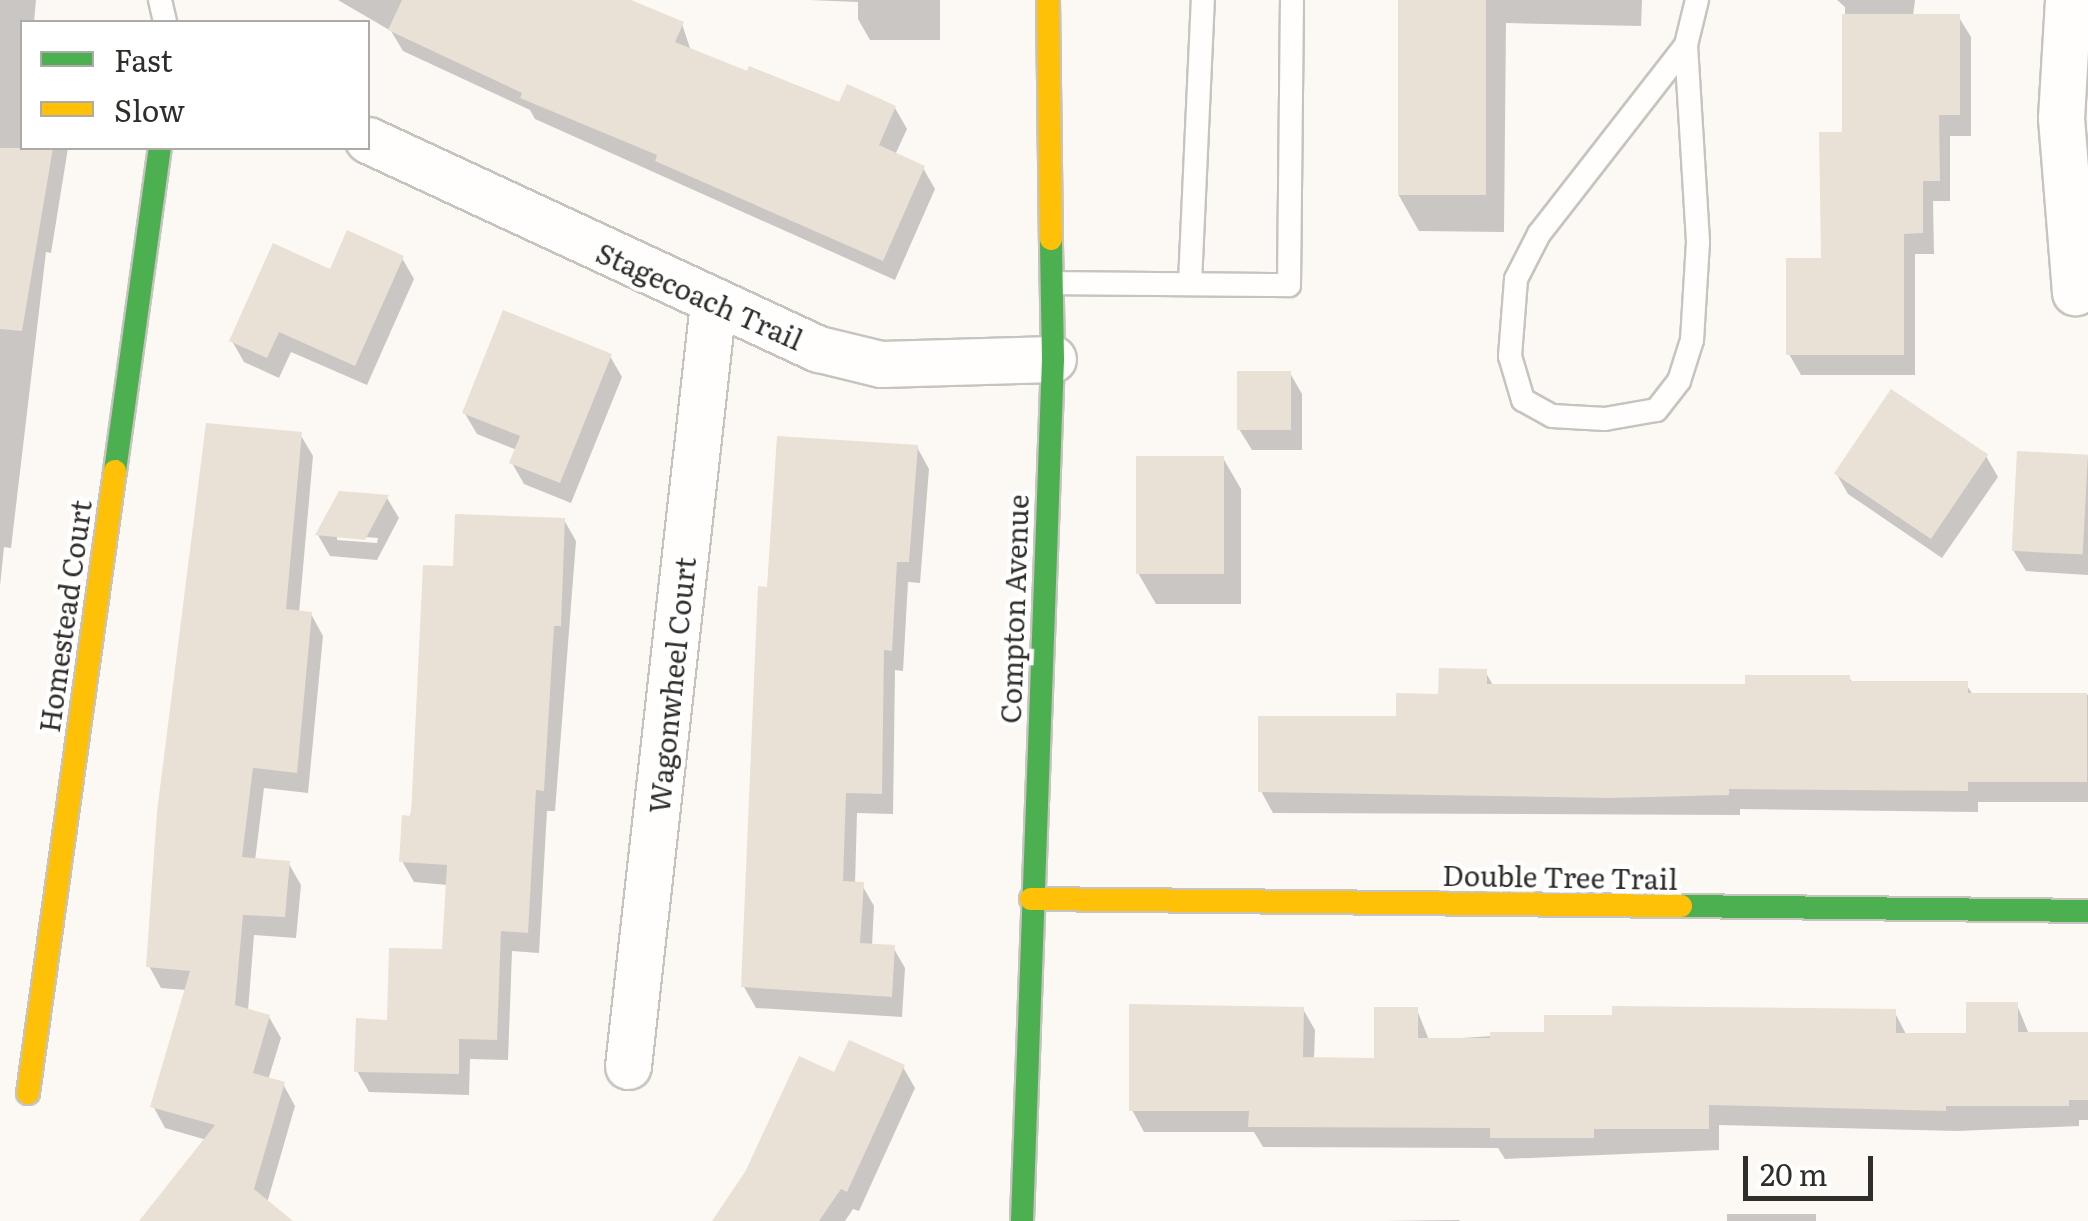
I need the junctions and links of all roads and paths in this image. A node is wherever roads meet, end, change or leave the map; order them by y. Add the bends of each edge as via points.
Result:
1 (1048, 0) edge
2 (1203, 0) edge
3 (1292, 0) edge
4 (1697, 0) edge
5 (2068, 0) edge
6 (1686, 45) junction
7 (370, 141) edge
8 (160, 150) edge
9 (1052, 283) junction
10 (1190, 283) junction
11 (2075, 292) dead end
12 (714, 303) junction
13 (1053, 358) junction
14 (1032, 899) junction
15 (2088, 911) edge
16 (628, 1066) dead end
17 (28, 1093) dead end
18 (1022, 1221) edge

1 - 9 street, Compton Avenue
2 - 10 lane
3 - 10 lane via 1289,285
4 - 6 lane
5 - 11 street via 2061,118
6 - 6 lane via 1698,242 1692,340 1679,381 1656,410 1605,419 1552,416 1523,400 1510,356 1508,317 1516,279 1539,234
7 - 12 street, Stagecoach Trail
8 - 17 street, Homestead Court
9 - 10 lane
9 - 13 street, Compton Avenue
12 - 13 street, Stagecoach Trail via 819,349 881,364
12 - 16 street, Wagonwheel Court
13 - 14 street, Compton Avenue
14 - 15 street, Double Tree Trail
14 - 18 street, Compton Avenue

